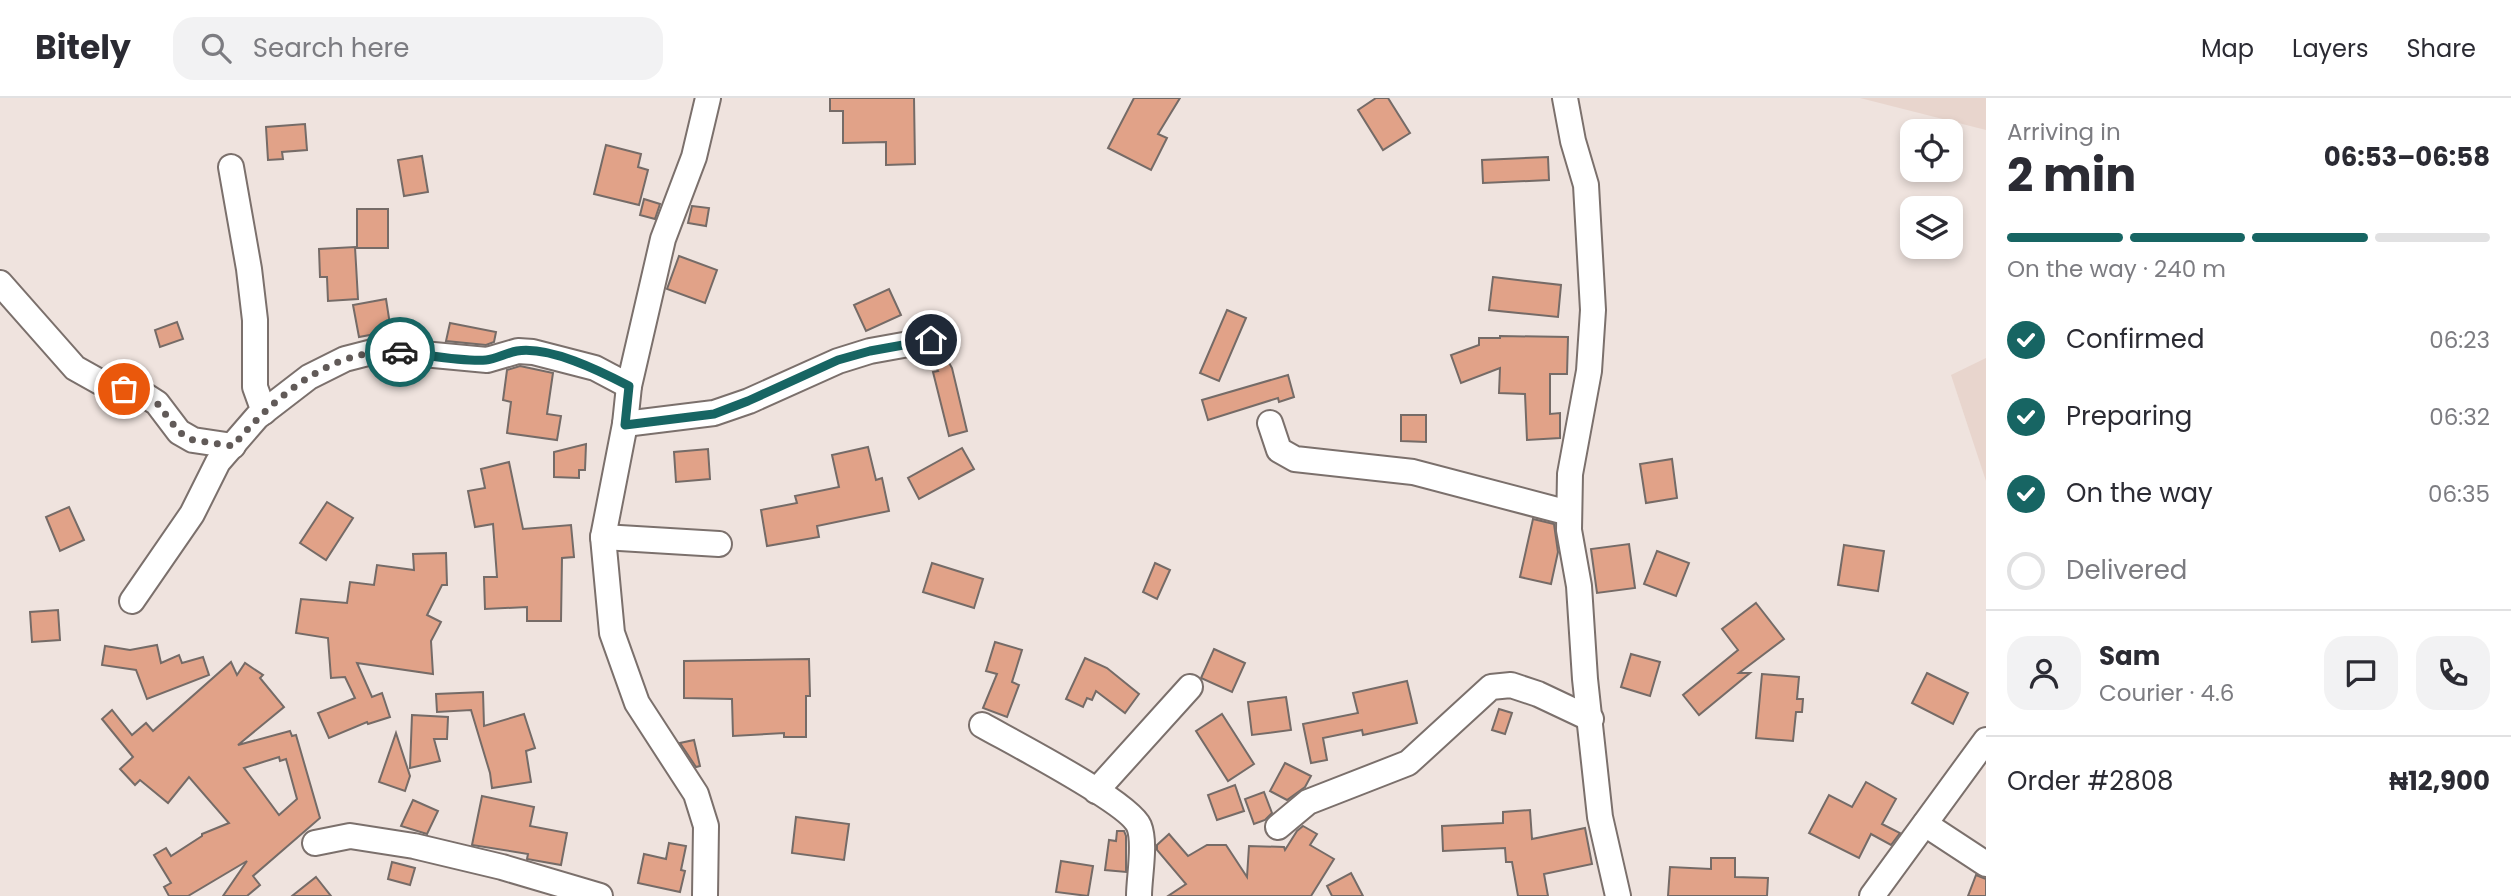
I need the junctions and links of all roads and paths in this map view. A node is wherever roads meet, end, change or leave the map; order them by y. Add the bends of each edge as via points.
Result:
1 (708, 98) edge
2 (1565, 98) edge
3 (231, 167) dead end
4 (0, 283) edge
5 (931, 340) dead end
6 (629, 386) junction
7 (264, 412) junction
8 (1270, 423) dead end
9 (625, 425) junction
10 (233, 446) junction
11 (1569, 513) junction
12 (603, 537) junction
13 (719, 544) dead end
14 (132, 601) dead end
15 (1190, 687) dead end
16 (1591, 719) junction
17 (982, 725) dead end
18 (1986, 740) edge
19 (1096, 791) junction
20 (1924, 824) junction
21 (1278, 827) dead end
22 (315, 843) dead end
23 (1986, 864) edge
24 (600, 896) edge
25 (705, 896) edge
26 (1139, 896) edge
27 (1618, 896) edge
28 (1872, 896) edge

1 - 6 street via 694,157 663,239
2 - 11 street via 1586,185 1593,310 1589,371 1570,474
3 - 7 street via 255,320 255,387
4 - 10 street via 75,368 100,382 143,394 157,403 179,432 193,440
5 - 9 street via 838,360 714,414
6 - 7 street via 595,368 533,352 518,351 486,360 380,350 345,359 309,377
6 - 9 street
7 - 10 street
8 - 11 street via 1279,450 1295,459 1413,472
9 - 12 street
10 - 14 street
11 - 16 street
12 - 13 street
12 - 25 street via 612,633 620,656 637,703 696,794 706,826
15 - 19 street
16 - 21 street via 1511,685 1491,687 1408,763 1308,803
16 - 27 street via 1600,817
17 - 19 street
18 - 20 street
19 - 26 street via 1139,826
20 - 23 street
20 - 28 street
22 - 24 street via 350,835 414,846

